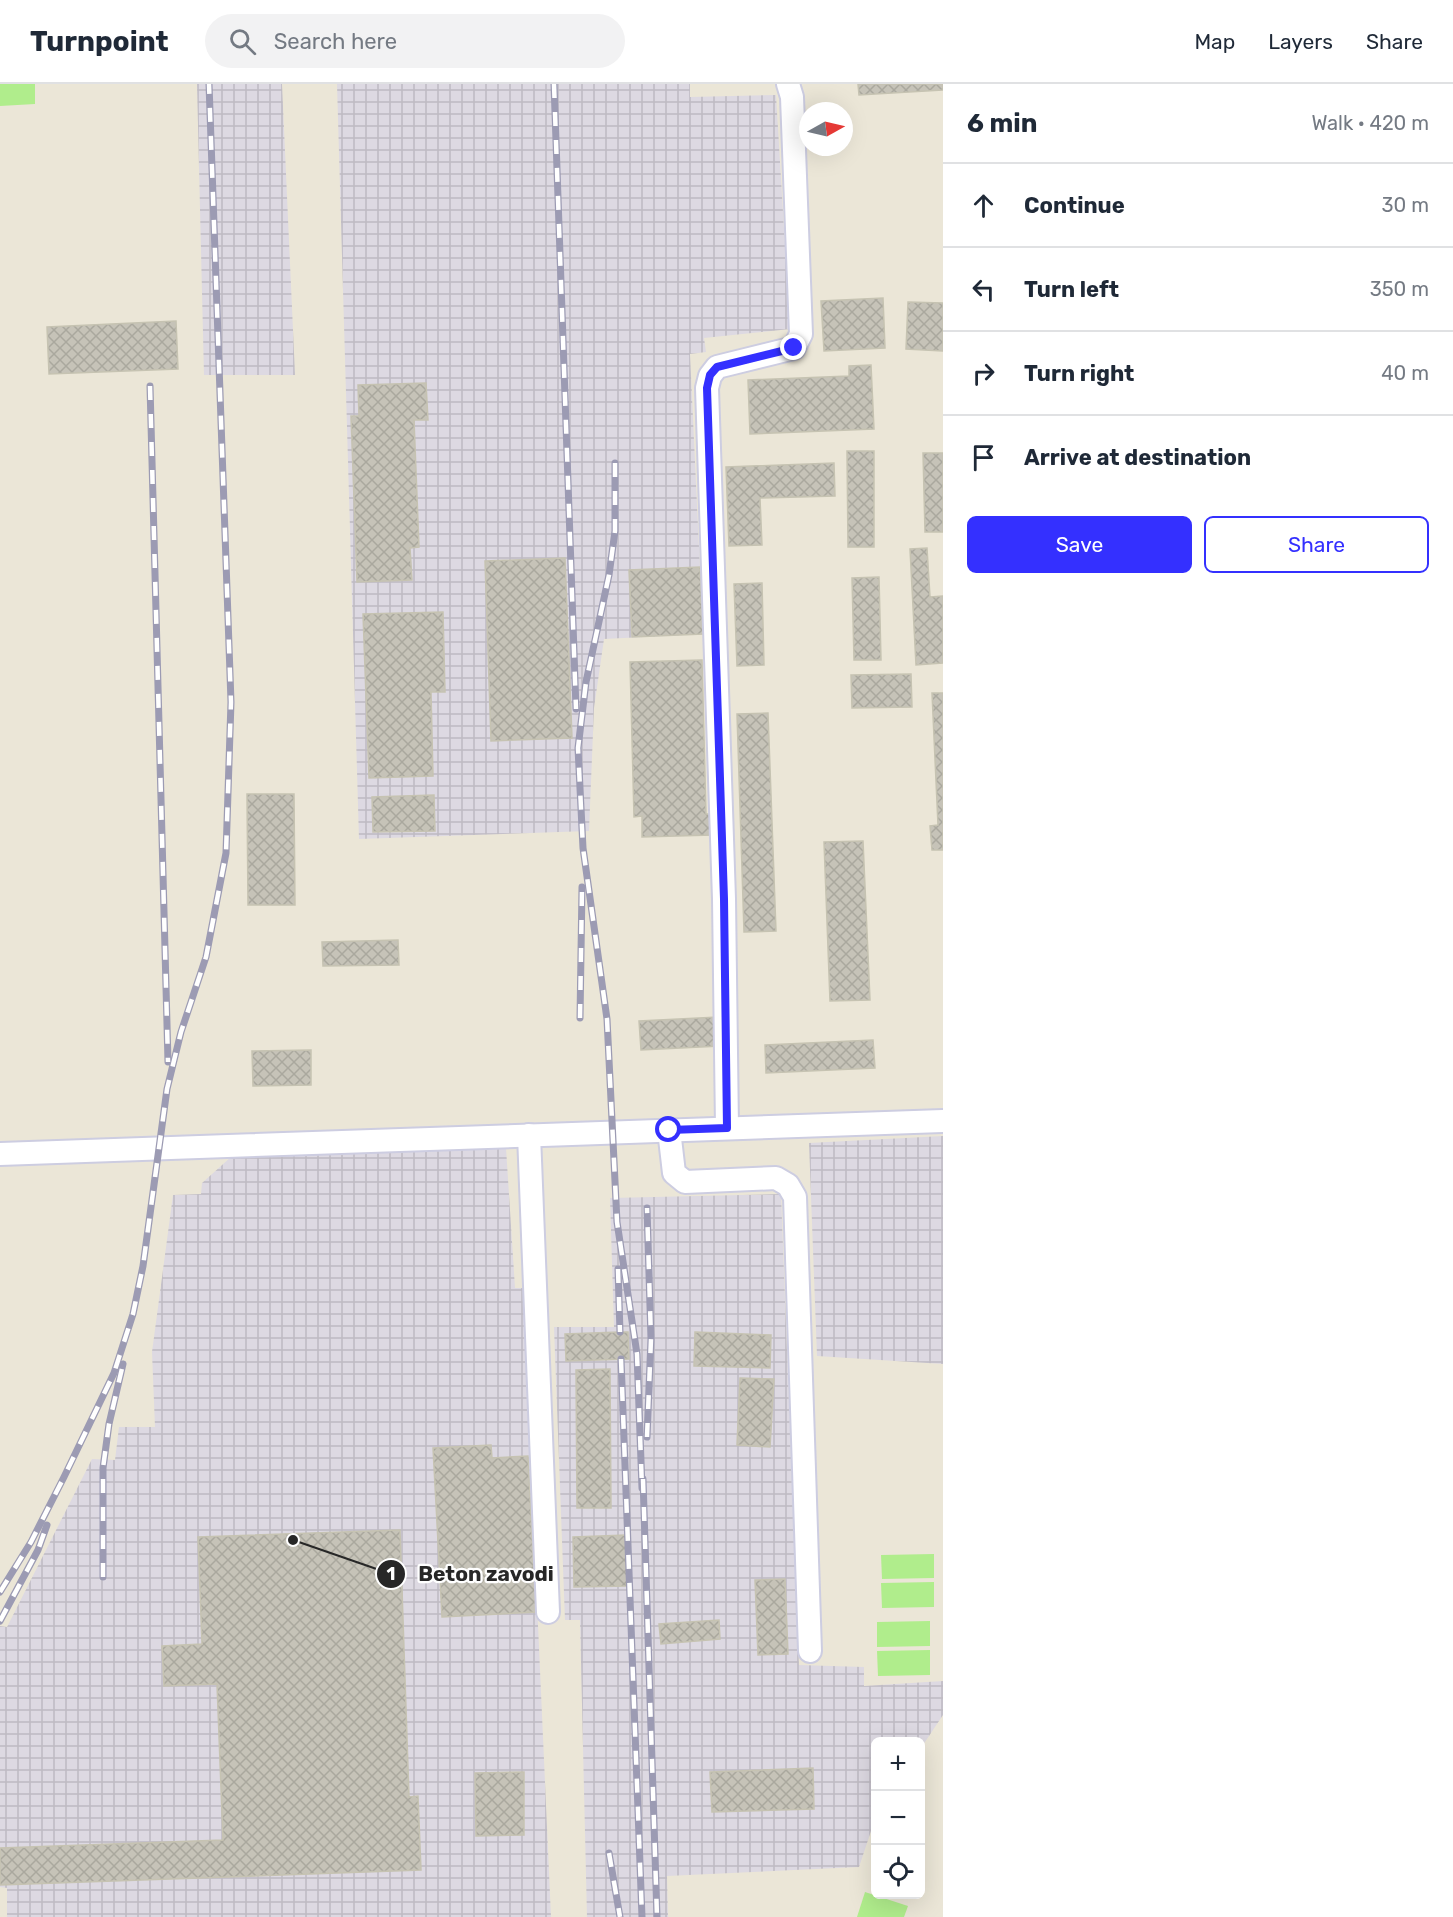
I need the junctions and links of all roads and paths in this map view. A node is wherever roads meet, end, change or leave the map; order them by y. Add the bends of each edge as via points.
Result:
1 (788, 84) edge
2 (943, 1121) edge
3 (727, 1128) junction
4 (669, 1130) junction
5 (529, 1135) junction
6 (0, 1154) edge
7 (548, 1612) dead end
8 (810, 1651) dead end

1 - 3 lane via 792,98 801,334 794,348 784,353 717,367 707,388 724,899
2 - 3 lane
3 - 4 lane
4 - 5 lane
4 - 8 lane via 674,1173 685,1182 776,1178 788,1185 795,1197
5 - 6 lane
5 - 7 lane

